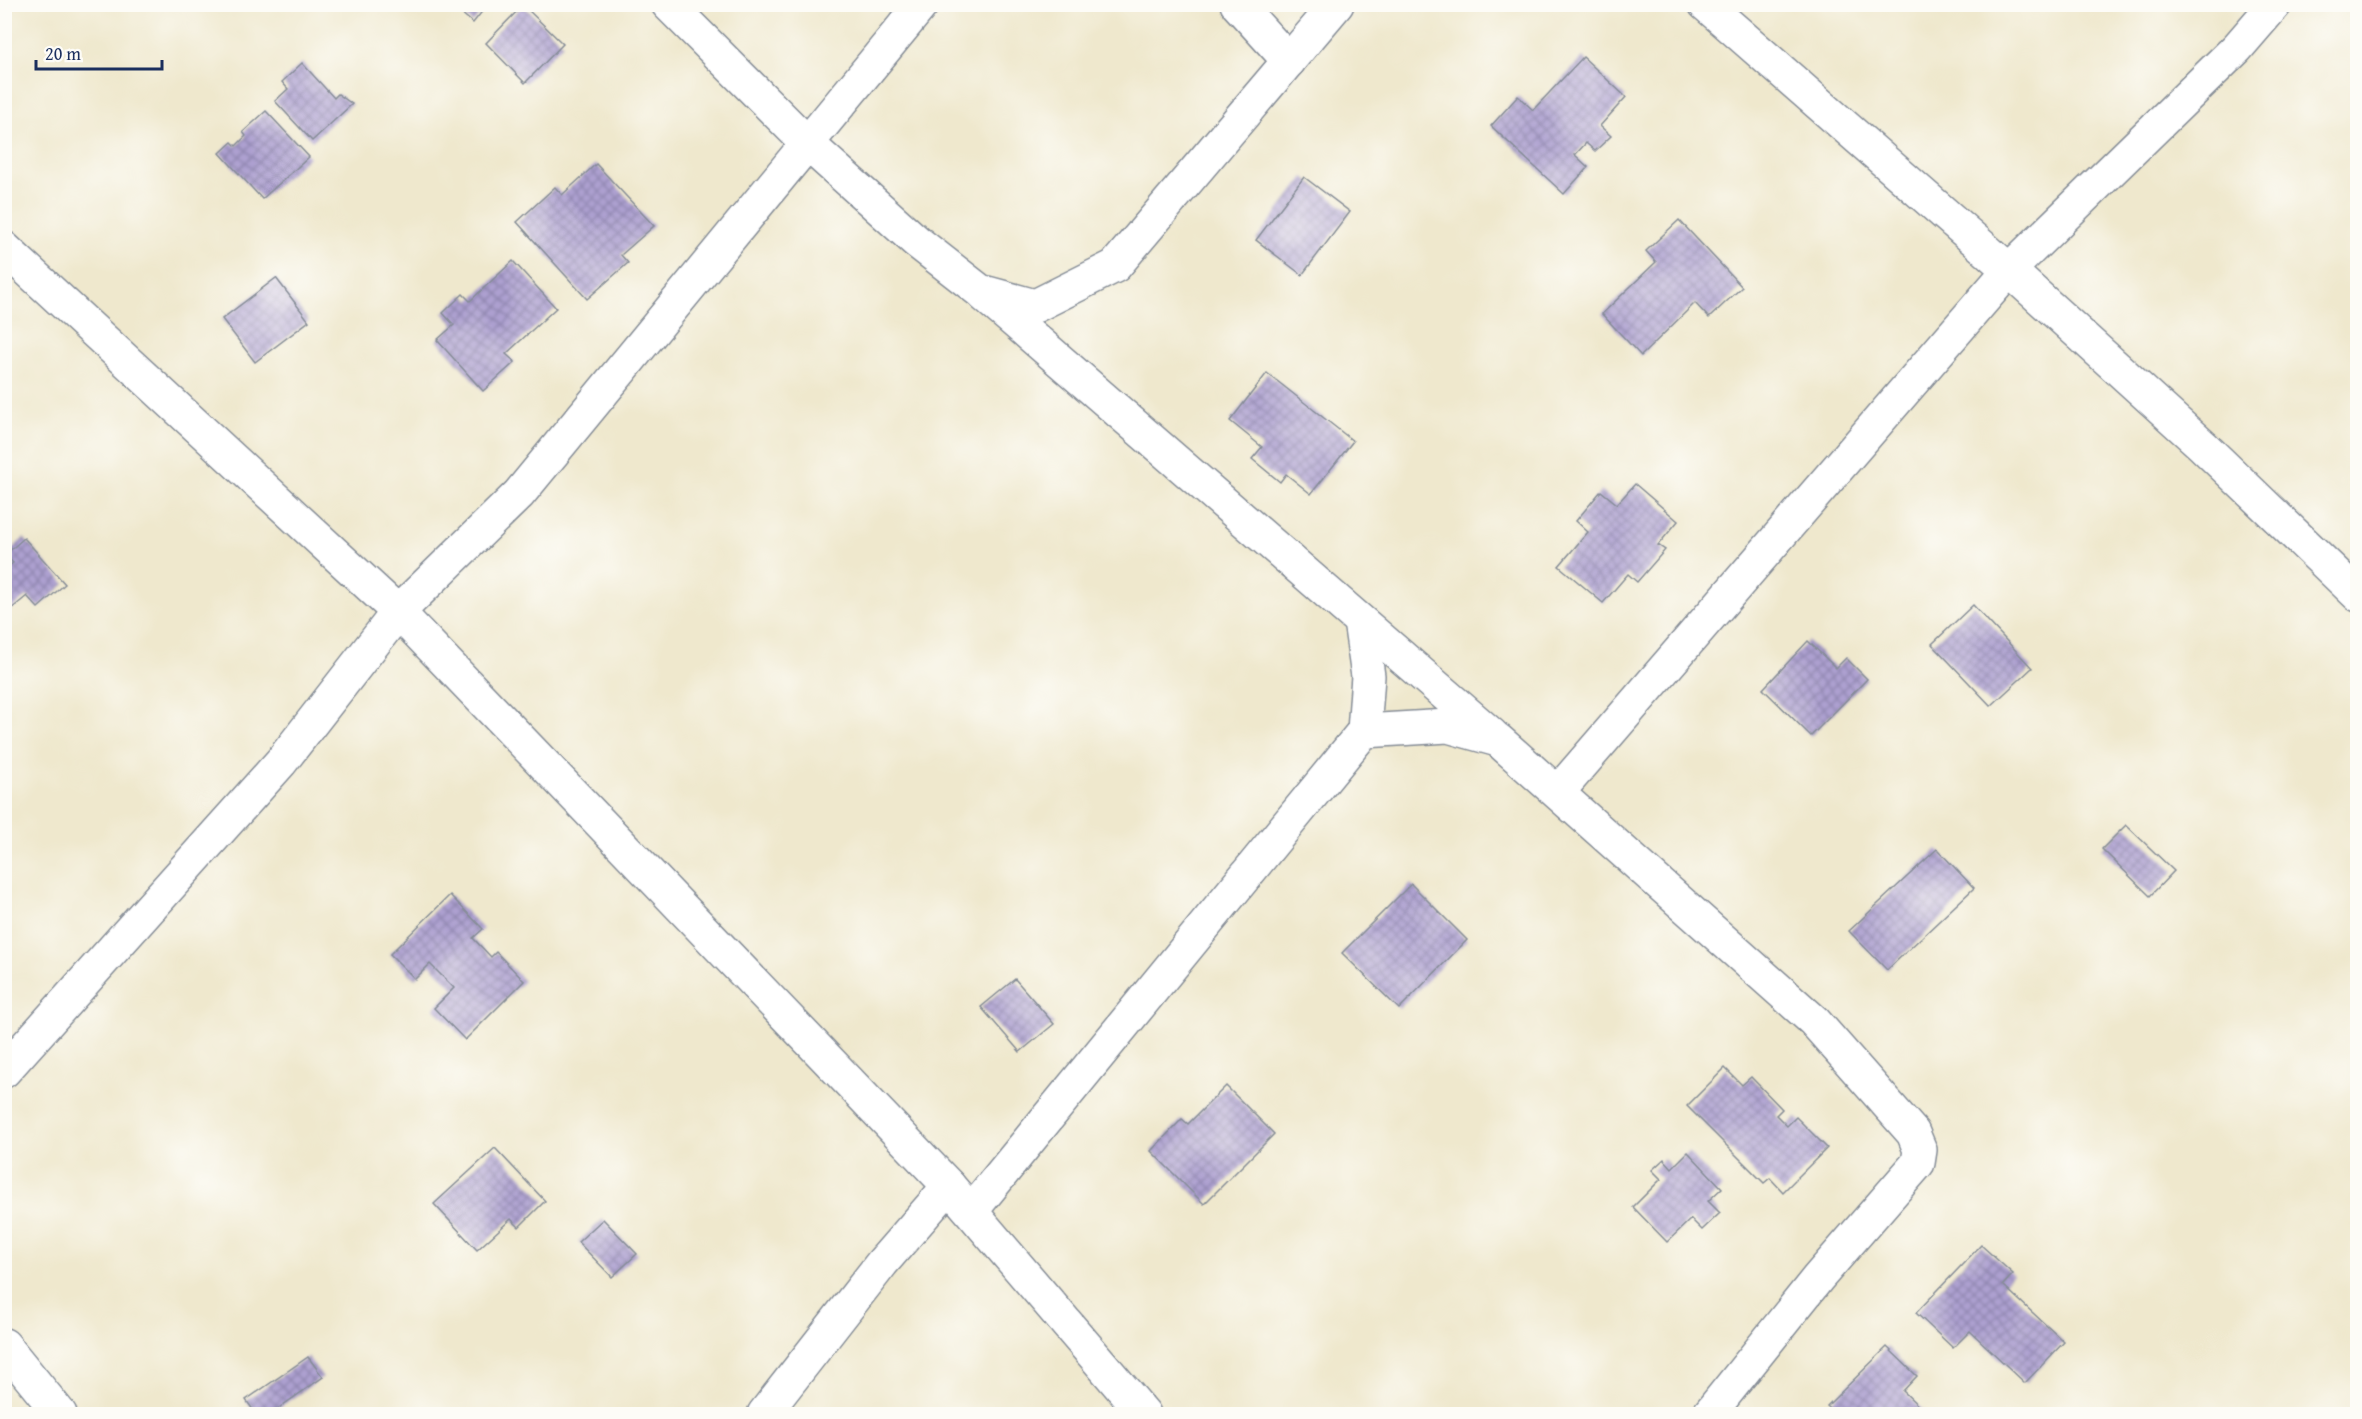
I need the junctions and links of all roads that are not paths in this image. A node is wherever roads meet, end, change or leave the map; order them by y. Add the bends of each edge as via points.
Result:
1 (668, 4) edge
2 (922, 4) edge
3 (1237, 4) edge
4 (1337, 4) edge
5 (1705, 4) edge
6 (2275, 4) edge
7 (1289, 61) junction
8 (808, 144) junction
9 (4, 248) edge
10 (2009, 270) junction
11 (980, 291) junction
12 (2358, 595) edge
13 (398, 612) junction
14 (1360, 621) junction
15 (1364, 731) junction
16 (1498, 740) junction
17 (1558, 792) junction
18 (4, 1071) edge
19 (949, 1186) junction
20 (972, 1210) junction
21 (4, 1345) edge
22 (60, 1414) edge
23 (764, 1414) edge
24 (1144, 1414) edge
25 (1709, 1414) edge

1 - 8 street
2 - 8 street
3 - 7 street
4 - 7 street
5 - 10 street
6 - 10 street via 2237,48
7 - 11 street via 1115,266 1035,306
8 - 11 street via 916,241
8 - 13 street via 519,494
9 - 13 street
10 - 12 street via 2203,446
10 - 17 street
11 - 14 street
13 - 18 street via 281,762
13 - 19 street
14 - 15 street via 1368,676
14 - 16 street
15 - 16 street via 1448,726
15 - 20 street
16 - 17 street
17 - 25 street via 1814,1021 1913,1133 1920,1150 1918,1163 1818,1278
19 - 20 street
19 - 23 street via 882,1263
20 - 24 street
21 - 22 street

